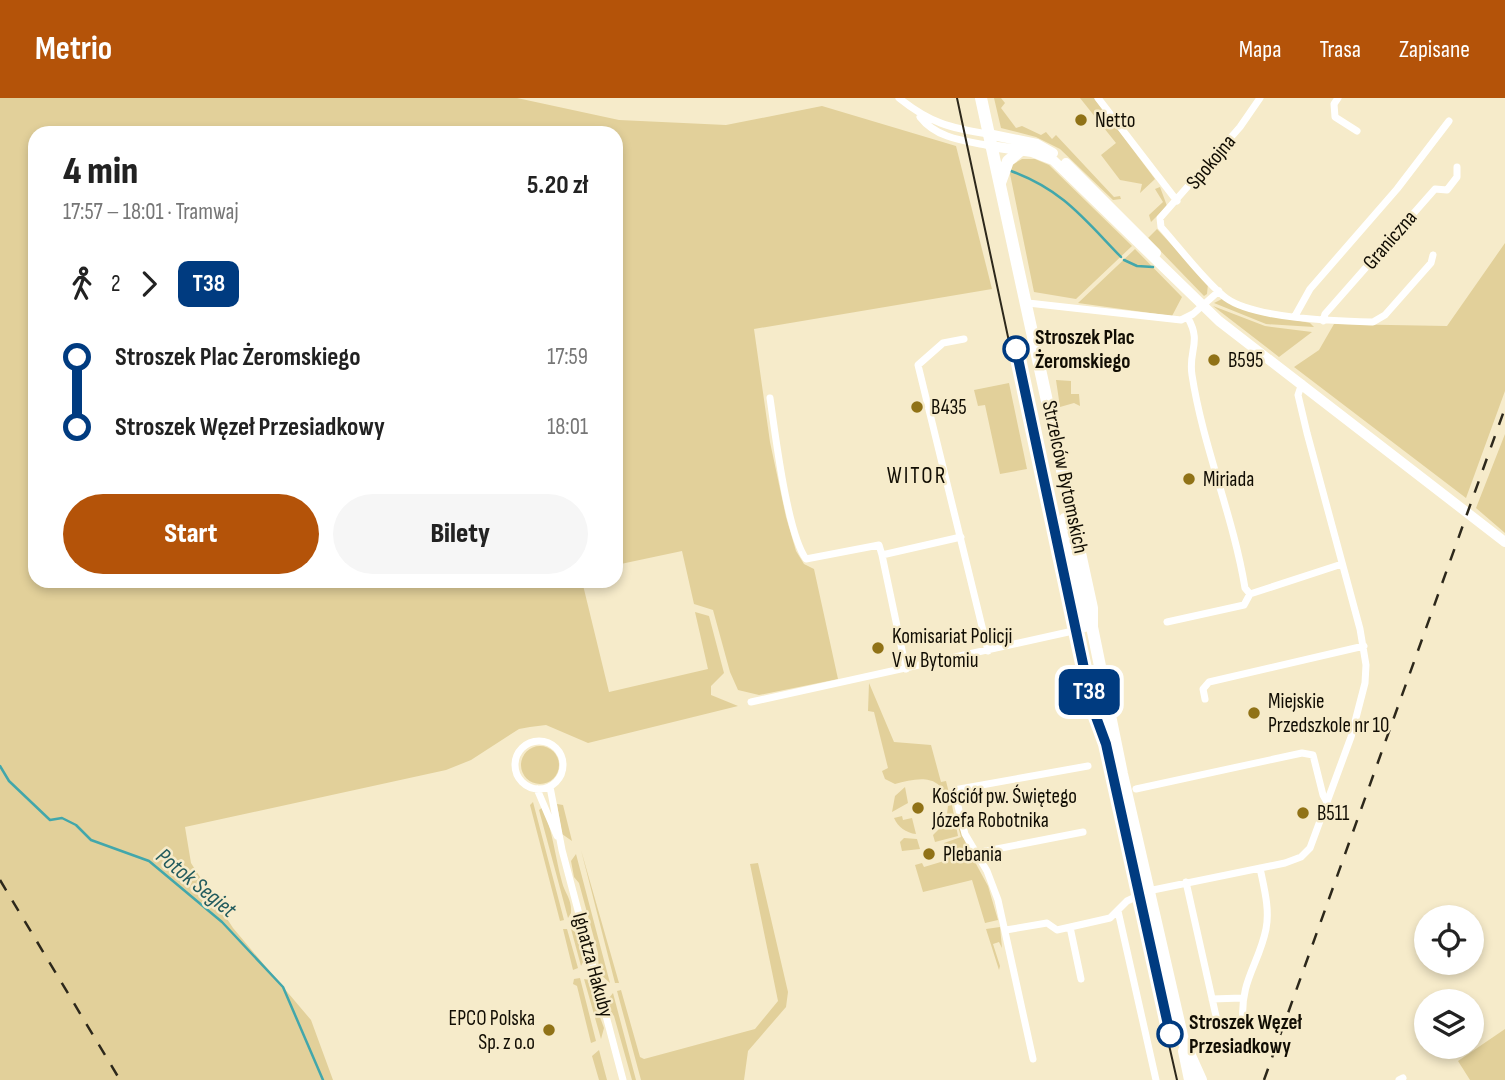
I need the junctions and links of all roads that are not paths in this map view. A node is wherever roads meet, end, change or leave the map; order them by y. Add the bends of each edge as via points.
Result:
1 (899, 98) edge
2 (981, 98) edge
3 (1098, 98) edge
4 (1260, 98) edge
5 (1338, 98) edge
6 (918, 114) junction
7 (1449, 121) dead end
8 (1357, 131) dead end
9 (990, 140) junction
10 (1021, 150) junction
11 (1457, 167) dead end
12 (1437, 179) dead end
13 (999, 186) junction
14 (1435, 189) junction
15 (1177, 201) junction
16 (1159, 222) joint
17 (1012, 247) junction
18 (1433, 255) dead end
19 (1177, 280) junction
20 (1219, 291) junction
21 (1028, 303) junction
22 (1203, 306) junction
23 (1295, 316) junction
24 (1188, 318) junction
25 (1323, 321) junction
26 (964, 339) dead end
27 (1302, 383) junction
28 (770, 398) dead end
29 (961, 537) junction
30 (1505, 542) edge
31 (882, 555) junction
32 (1342, 564) junction
33 (1250, 594) junction
34 (1167, 622) dead end
35 (1092, 626) junction
36 (1364, 646) junction
37 (988, 651) junction
38 (906, 669) junction
39 (1205, 699) dead end
40 (751, 702) dead end
41 (1088, 766) dead end
42 (550, 786) junction
43 (537, 789) junction
44 (1136, 789) dead end
45 (1328, 804) junction
46 (1083, 832) dead end
47 (562, 850) junction
48 (976, 853) junction
49 (1260, 868) junction
50 (1186, 882) junction
51 (1148, 891) junction
52 (1118, 911) junction
53 (1070, 927) junction
54 (1006, 930) junction
55 (1081, 979) dead end
56 (1242, 998) junction
57 (1212, 999) junction
58 (1184, 1040) junction
59 (1033, 1059) dead end
60 (623, 1080) edge
61 (1156, 1080) edge
62 (1190, 1080) edge
63 (1201, 1080) edge

1 - 6 street
2 - 9 highway, Strzelców Bytomskich
3 - 15 street
4 - 15 street, Spokojna
5 - 8 street via 1335,117
6 - 9 street
6 - 9 street via 942,134
7 - 23 street via 1310,289
9 - 10 street
9 - 13 highway, Strzelców Bytomskich
9 - 19 street via 1037,144 1061,158 1137,230
10 - 13 highway via 1008,161
10 - 19 street via 1053,160
11 - 14 street, Graniczna via 1457,177 1447,190
12 - 14 street
13 - 17 highway, Strzelców Bytomskich
14 - 25 street, Graniczna
15 - 16 street, Spokojna
16 - 20 street, Graniczna
17 - 21 highway, Strzelców Bytomskich
17 - 35 highway, Strzelców Bytomskich via 1011,262 1083,616
18 - 25 street, Graniczna via 1431,263 1379,319
19 - 22 street
20 - 22 street
20 - 23 street, Graniczna via 1239,304
21 - 24 street
21 - 35 highway, Strzelców Bytomskich
22 - 24 street
22 - 27 street
23 - 25 street, Graniczna
24 - 33 street via 1197,334 1191,369 1197,397
26 - 29 street via 943,343 918,365
27 - 30 street
27 - 32 street via 1298,394
28 - 31 street via 789,505 806,559 879,545
29 - 31 street
29 - 37 street
31 - 38 street
32 - 33 street
32 - 36 street
33 - 34 street via 1244,605
35 - 37 street
35 - 51 highway, Strzelców Bytomskich
36 - 39 street via 1209,682 1203,689
36 - 45 street via 1365,683
37 - 38 street
38 - 40 street
41 - 48 street via 954,790 965,834
42 - 43 street
42 - 43 street via 562,773 562,756 549,743 535,741 523,747 515,764 521,780
42 - 47 street, Ignatza Hakuby
43 - 47 street, Ignatza Hakuby
44 - 45 street via 1302,753 1314,755
45 - 49 street via 1310,848 1301,857
46 - 48 street
47 - 60 street, Ignatza Hakuby
48 - 54 street
49 - 50 street
49 - 56 street via 1266,931
50 - 51 street
50 - 57 street
51 - 52 street
51 - 58 highway, Strzelców Bytomskich
52 - 53 street via 1110,918
52 - 61 street
53 - 54 street via 1057,930 1046,923
53 - 55 street
54 - 59 street
56 - 57 street
56 - 57 street via 1243,1020 1229,1028 1218,1025
58 - 62 highway
58 - 63 highway, Strzelców Bytomskich

